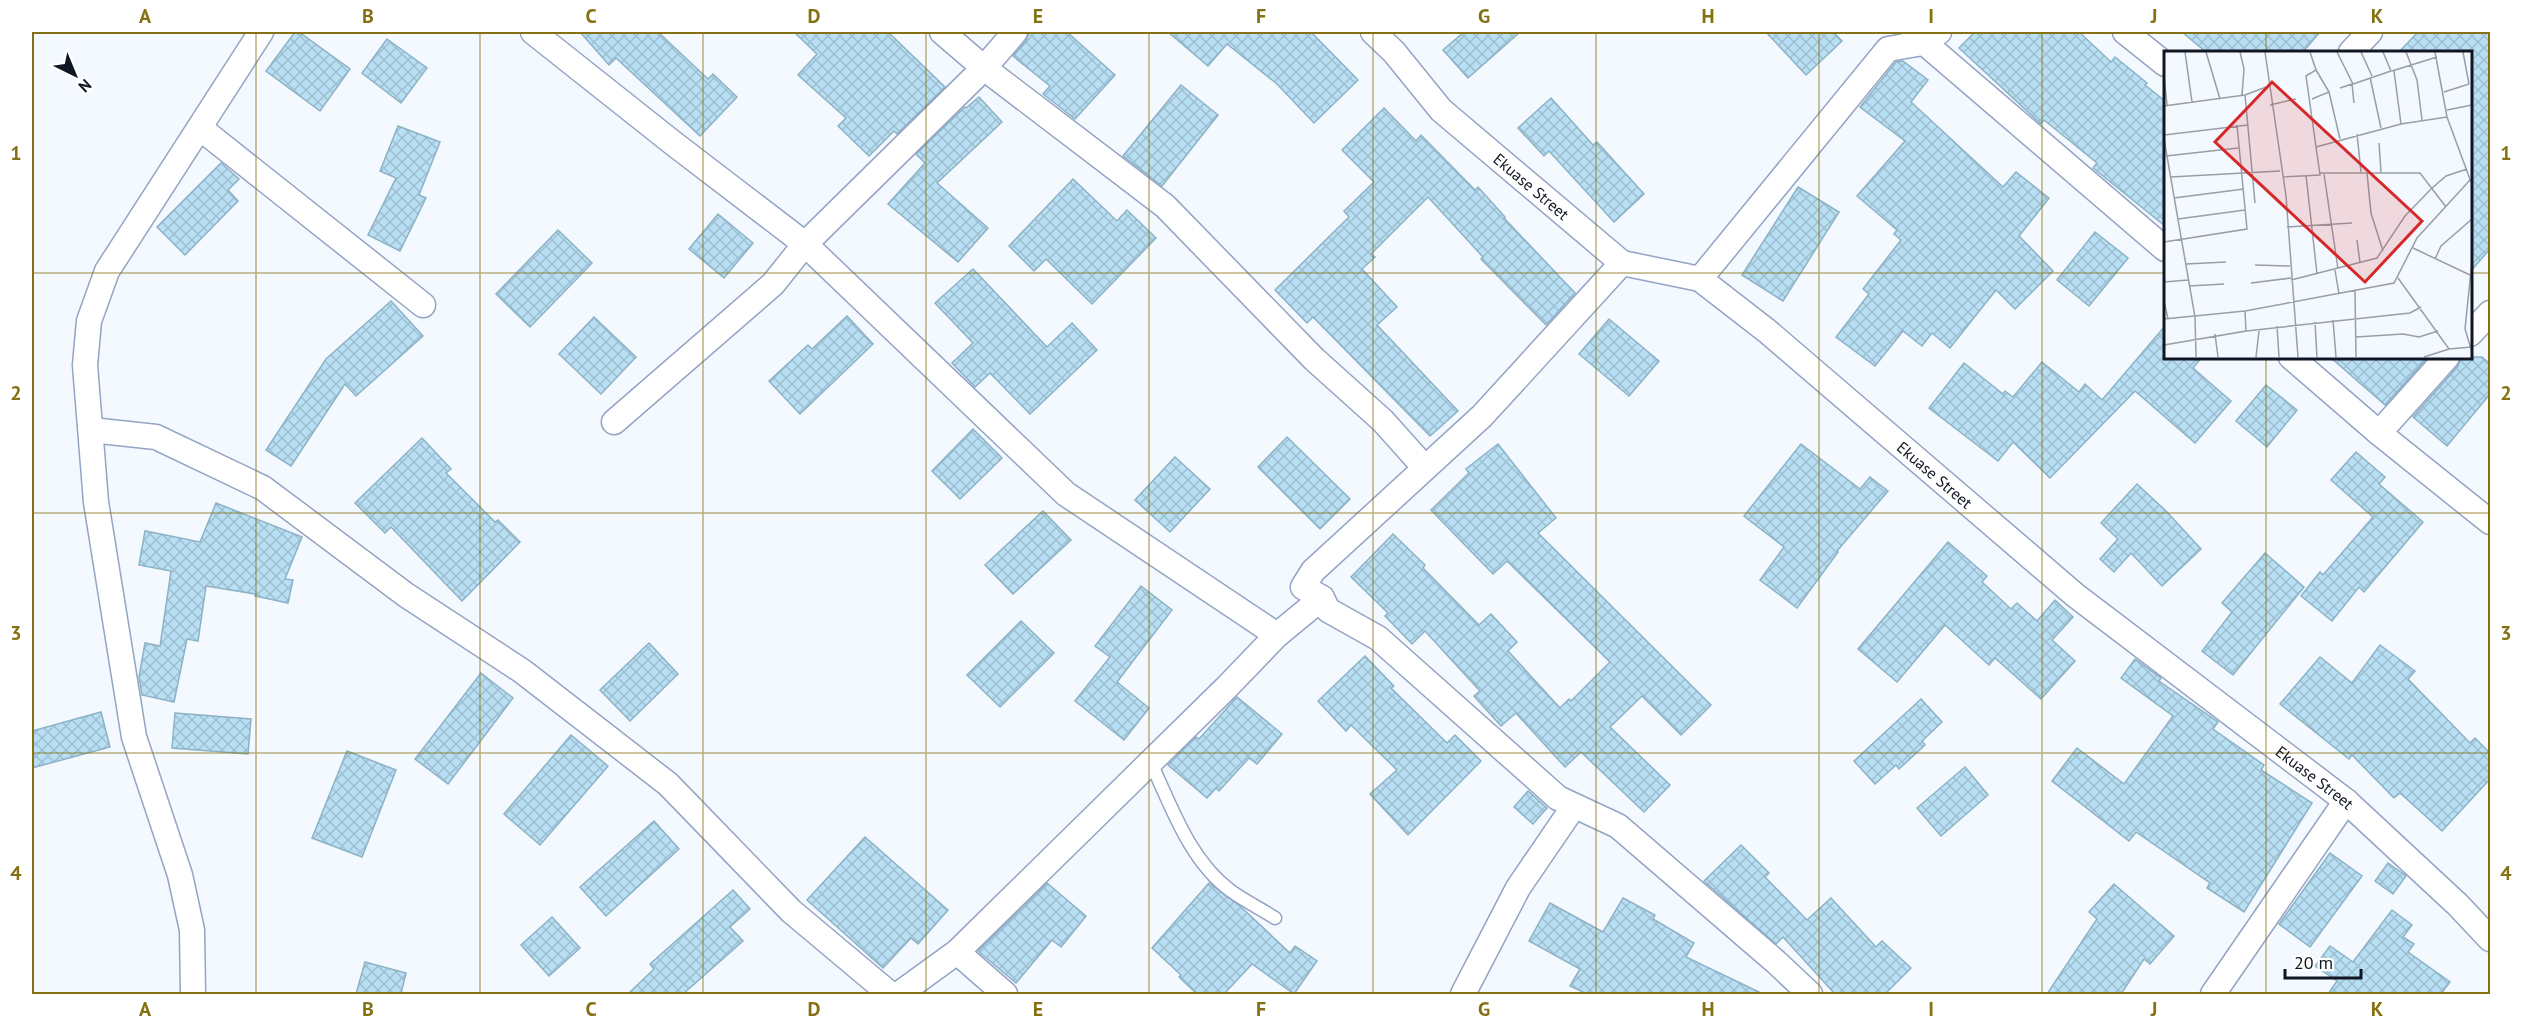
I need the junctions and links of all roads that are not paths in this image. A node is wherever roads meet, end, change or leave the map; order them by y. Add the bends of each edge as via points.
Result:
1 (261, 32) edge
2 (533, 32) edge
3 (942, 32) edge
4 (1015, 32) edge
5 (1373, 32) edge
6 (2125, 32) edge
7 (2370, 32) edge
8 (1925, 35) edge
9 (2352, 51) edge
10 (2164, 63) edge
11 (984, 68) junction
12 (200, 128) junction
13 (806, 244) junction
14 (2164, 248) edge
15 (1622, 263) junction
16 (1700, 279) junction
17 (423, 305) dead end
18 (2490, 313) edge
19 (2471, 331) edge
20 (2292, 358) edge
21 (2446, 358) edge
22 (614, 422) dead end
23 (91, 430) junction
24 (2379, 433) junction
25 (1425, 468) junction
26 (2490, 522) edge
27 (1322, 598) junction
28 (1277, 635) junction
29 (1151, 763) junction
30 (2346, 801) junction
31 (1574, 806) junction
32 (1275, 918) dead end
33 (2490, 939) edge
34 (957, 952) junction
35 (194, 994) edge
36 (890, 994) edge
37 (898, 994) edge
38 (1005, 994) edge
39 (1463, 994) edge
40 (1810, 994) edge
41 (2213, 994) edge

1 - 12 street
2 - 13 street
3 - 11 street
4 - 11 street
5 - 15 street, Ekuase Street via 1441,110
6 - 10 street
7 - 9 street
8 - 14 street
8 - 16 street via 1888,49
11 - 13 street
11 - 25 street via 1165,206 1314,359 1383,421
12 - 17 street
12 - 23 street via 107,271 89,321 85,365
13 - 22 street via 773,284
13 - 28 street via 1066,494
15 - 16 street, Ekuase Street
15 - 25 street via 1482,416
16 - 30 street, Ekuase Street via 1767,331 2075,595
18 - 19 street
20 - 24 street
21 - 24 street
23 - 35 street via 96,502 134,737 180,875 192,930
23 - 36 street via 156,437 263,488 406,595 522,671 668,784 790,911
24 - 26 street
25 - 27 street via 1313,571 1303,587
27 - 28 street
27 - 31 street via 1328,610 1378,638 1558,798
28 - 29 street
29 - 32 lane via 1186,839 1208,867 1230,891
29 - 34 street
30 - 33 street, Ekuase Street
30 - 41 street
31 - 39 street via 1518,888
31 - 40 street via 1618,826
34 - 37 street
34 - 38 street

